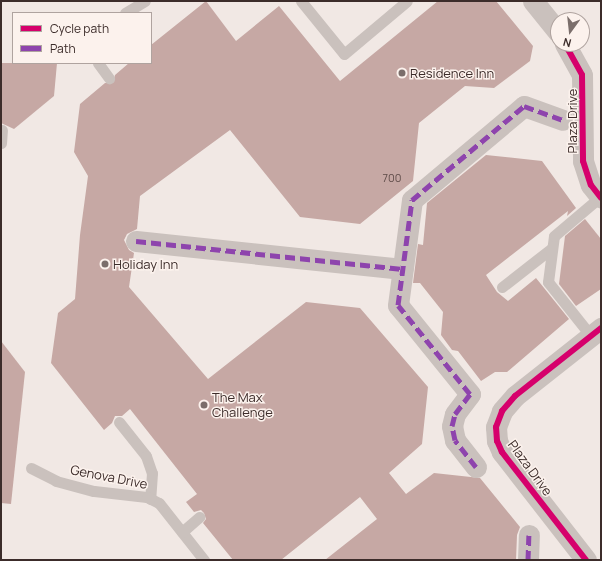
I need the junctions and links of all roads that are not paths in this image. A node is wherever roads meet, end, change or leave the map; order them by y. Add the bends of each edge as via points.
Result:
1 (145, 1) edge
2 (301, 1) edge
3 (407, 1) edge
4 (533, 1) edge
5 (126, 12) edge
6 (550, 22) edge
7 (570, 52) edge
8 (99, 64) edge
9 (109, 78) dead end
10 (563, 120) dead end
11 (2, 130) edge
12 (1, 143) edge
13 (601, 197) edge
14 (136, 241) dead end
15 (552, 248) junction
16 (403, 269) junction
17 (502, 287) dead end
18 (596, 332) edge
19 (118, 422) dead end
20 (476, 467) dead end
21 (32, 468) dead end
22 (150, 499) junction
23 (199, 517) dead end
24 (182, 532) junction
25 (529, 535) dead end
26 (204, 560) edge
27 (528, 560) edge
28 (586, 560) edge

1 - 5 lane
2 - 3 lane via 344,54
4 - 6 street
7 - 13 street, Plaza Drive via 582,76 582,161 591,185
8 - 9 lane
10 - 16 street via 524,106 412,200
11 - 12 lane
13 - 15 lane via 554,236
14 - 16 street
15 - 17 lane
15 - 18 lane via 548,282
16 - 20 street via 398,305 470,394 455,414 452,426 456,440
18 - 28 street, Plaza Drive via 515,396 502,411 496,427 497,441 502,452
19 - 22 lane via 146,456 152,473
21 - 22 lane, Genova Drive via 56,481 94,491
22 - 24 lane, Genova Drive via 159,502
23 - 24 lane
24 - 26 lane, Genova Drive
25 - 27 street

